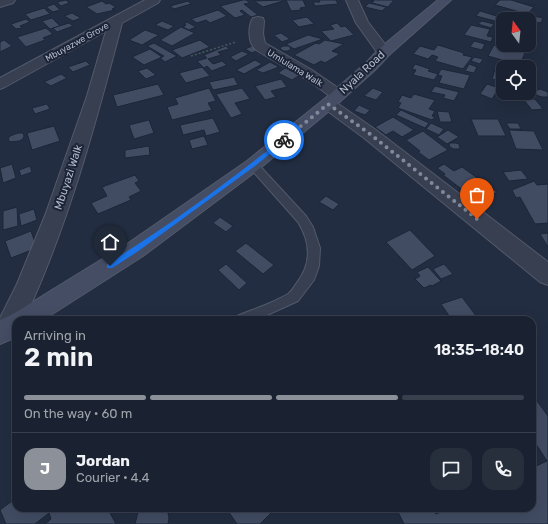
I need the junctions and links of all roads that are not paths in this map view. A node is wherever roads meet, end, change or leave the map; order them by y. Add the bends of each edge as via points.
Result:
1 (9, 0) edge
2 (154, 0) edge
3 (352, 0) edge
4 (445, 0) edge
5 (0, 3) edge
6 (258, 20) dead end
7 (116, 21) junction
8 (384, 52) junction
9 (0, 84) edge
10 (333, 100) junction
11 (253, 165) junction
12 (548, 275) edge
13 (15, 316) edge
14 (27, 316) edge
15 (251, 316) edge

1 - 5 street
2 - 7 street, Mbuyazwe Grove
3 - 8 street via 362,23
4 - 8 street, Nyala Road
6 - 10 street, Umlulama Walk via 256,42 265,50 302,70
7 - 9 street, Mbuyazwe Grove
7 - 13 street, Mbuyazi Walk via 95,96 56,213
8 - 10 street, Nyala Road
10 - 11 street, Nyala Road
10 - 12 street, Umlulama Walk via 370,134
11 - 14 street, Nyala Road via 135,250
11 - 15 lane via 302,219 309,230 314,248 310,276 294,297

